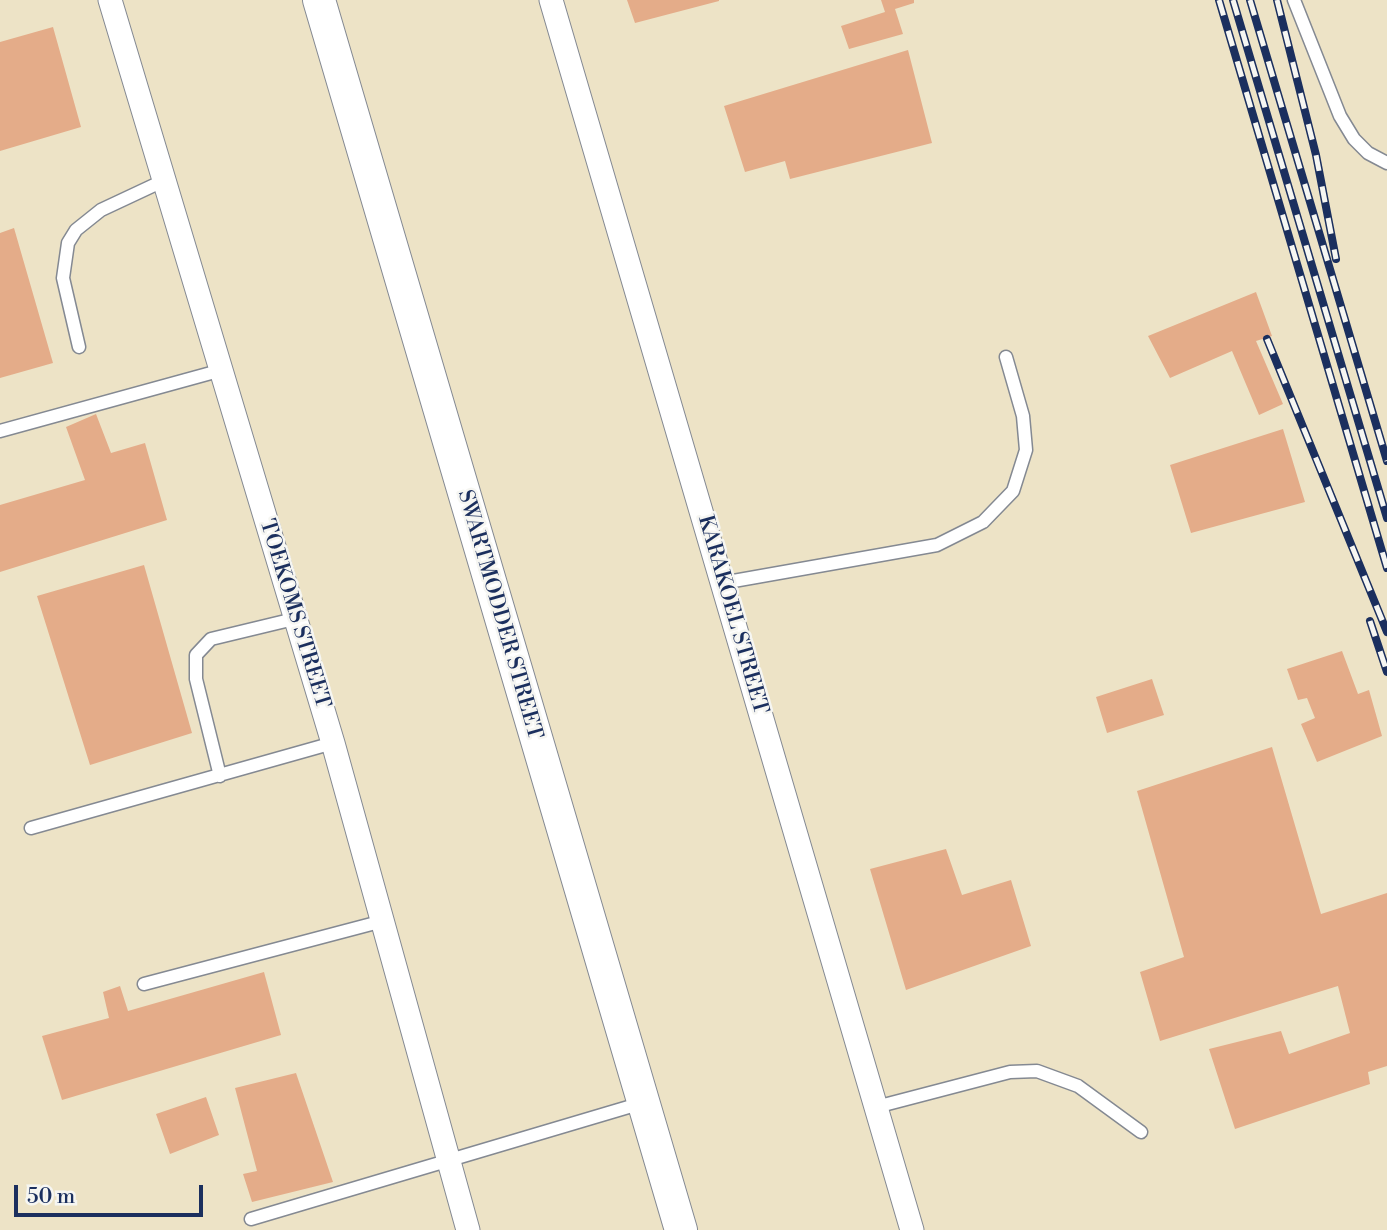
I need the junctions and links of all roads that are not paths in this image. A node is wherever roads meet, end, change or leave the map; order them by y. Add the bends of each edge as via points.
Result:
1 (110, 0) edge
2 (318, 0) edge
3 (551, 0) edge
4 (1294, 0) edge
5 (1387, 163) edge
6 (165, 180) junction
7 (79, 347) dead end
8 (1006, 357) dead end
9 (222, 370) junction
10 (0, 431) edge
11 (722, 583) junction
12 (294, 619) junction
13 (333, 743) junction
14 (220, 776) junction
15 (31, 828) dead end
16 (383, 921) junction
17 (144, 984) dead end
18 (642, 1103) junction
19 (876, 1107) junction
20 (1141, 1132) dead end
21 (449, 1162) junction
22 (251, 1219) dead end
23 (468, 1230) edge
24 (681, 1230) edge
25 (912, 1230) edge

1 - 6 street, TOEKOMS STREET
2 - 18 main road, SWARTMODDER STREET
3 - 11 street, KARAKOEL STREET
4 - 5 lane via 1340,116 1354,139
6 - 7 lane via 101,210 76,230 68,243 63,278
6 - 9 street, TOEKOMS STREET
8 - 11 lane via 1023,416 1026,450 1013,491 984,522 937,545
9 - 10 lane
9 - 12 street, TOEKOMS STREET
11 - 19 street, KARAKOEL STREET
12 - 13 street, TOEKOMS STREET
12 - 14 lane via 211,639 196,655 196,679
13 - 14 lane
13 - 16 street, TOEKOMS STREET
14 - 15 lane
16 - 17 lane
16 - 21 street, TOEKOMS STREET
18 - 21 lane
18 - 24 main road, SWARTMODDER STREET
19 - 20 lane via 1010,1072 1037,1071 1078,1086
19 - 25 street, KARAKOEL STREET
21 - 22 lane
21 - 23 street, TOEKOMS STREET

